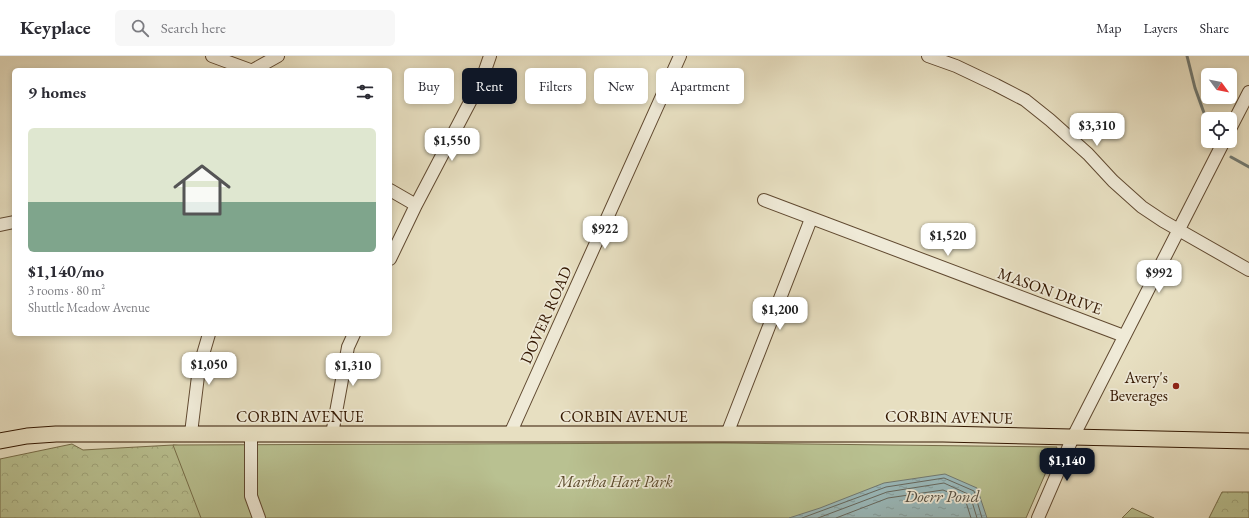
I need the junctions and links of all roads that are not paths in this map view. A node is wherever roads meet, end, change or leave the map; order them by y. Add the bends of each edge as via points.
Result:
1 (212, 56) edge
2 (278, 56) edge
3 (490, 56) edge
4 (680, 56) edge
5 (928, 56) edge
6 (245, 68) edge
7 (257, 68) edge
8 (1249, 92) edge
9 (1237, 115) edge
10 (1220, 148) edge
11 (392, 191) edge
12 (764, 200) dead end
13 (416, 204) junction
14 (811, 219) junction
15 (12, 222) edge
16 (0, 225) edge
17 (1179, 229) junction
18 (392, 254) edge
19 (1249, 270) edge
20 (208, 336) edge
21 (353, 336) edge
22 (1124, 336) junction
23 (191, 434) junction
24 (251, 434) junction
25 (332, 434) junction
26 (510, 434) junction
27 (727, 434) junction
28 (1073, 437) junction
29 (2, 439) edge
30 (1249, 441) edge
31 (259, 518) edge
32 (1038, 518) edge

1 - 6 street
2 - 7 street
3 - 13 street via 482,79
4 - 26 street, DOVER ROAD
5 - 17 street via 956,66 1025,100 1088,154 1113,182 1142,207
8 - 9 street
10 - 17 street
11 - 13 street
12 - 14 street, MASON DRIVE
13 - 18 street
14 - 22 street, MASON DRIVE
14 - 27 street
15 - 16 street
17 - 19 street
17 - 22 street
20 - 23 street via 199,368
21 - 25 street via 348,348
22 - 28 street
23 - 24 main road, CORBIN AVENUE
23 - 29 main road, CORBIN AVENUE via 56,434
24 - 25 main road, CORBIN AVENUE
24 - 31 street via 251,496
25 - 26 main road, CORBIN AVENUE
26 - 27 main road, CORBIN AVENUE
27 - 28 main road, CORBIN AVENUE
28 - 30 main road, CORBIN AVENUE
28 - 32 street

